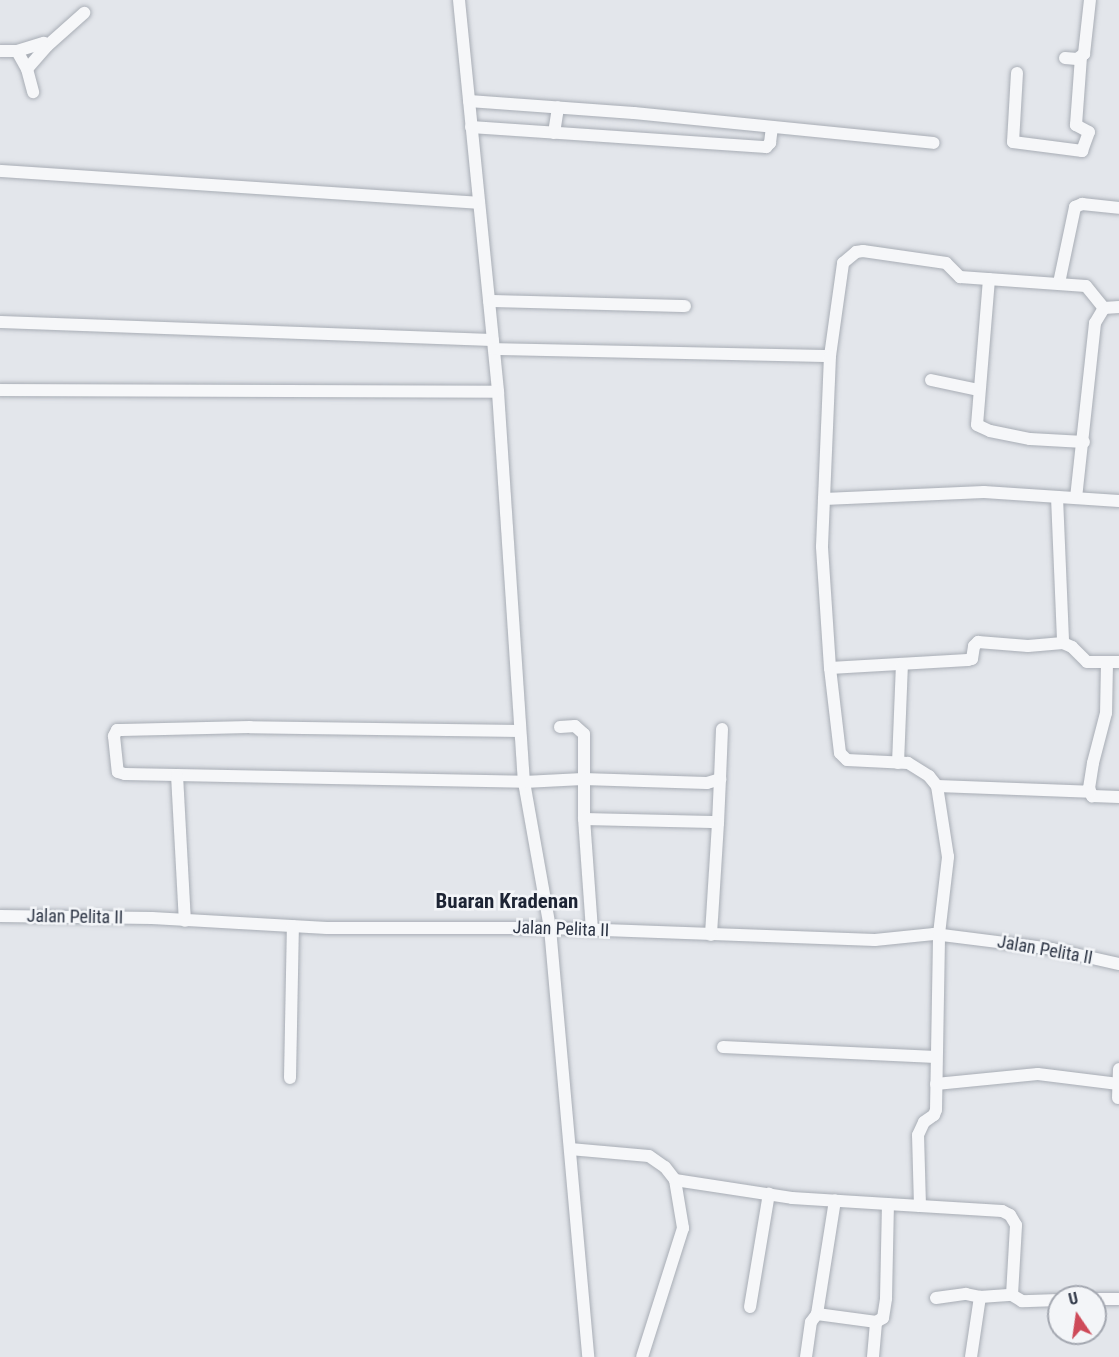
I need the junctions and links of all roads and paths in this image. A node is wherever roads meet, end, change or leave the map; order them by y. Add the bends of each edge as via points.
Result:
1 (459, 0) edge
2 (1090, 0) edge
3 (84, 14) dead end
4 (47, 46) junction
5 (0, 51) edge
6 (17, 51) junction
7 (1081, 57) junction
8 (1065, 58) dead end
9 (27, 69) junction
10 (1017, 73) dead end
11 (33, 92) dead end
12 (469, 101) junction
13 (558, 107) junction
14 (471, 127) junction
15 (772, 127) junction
16 (554, 133) junction
17 (933, 143) dead end
18 (0, 171) edge
19 (479, 203) junction
20 (1119, 208) edge
21 (989, 279) junction
22 (1059, 284) junction
23 (489, 301) junction
24 (685, 306) dead end
25 (1119, 307) edge
26 (1104, 308) junction
27 (0, 322) edge
28 (493, 345) junction
29 (827, 356) junction
30 (931, 380) dead end
31 (0, 390) edge
32 (979, 390) junction
33 (498, 392) junction
34 (1084, 442) junction
35 (1057, 497) junction
36 (1076, 498) junction
37 (824, 499) junction
38 (1119, 501) edge
39 (1063, 643) junction
40 (1113, 663) edge
41 (902, 664) junction
42 (830, 668) junction
43 (560, 727) dead end
44 (722, 729) dead end
45 (520, 731) junction
46 (898, 763) junction
47 (177, 775) junction
48 (583, 779) junction
49 (720, 779) junction
50 (524, 782) junction
51 (937, 786) junction
52 (1090, 792) junction
53 (1119, 797) edge
54 (584, 819) junction
55 (718, 823) junction
56 (0, 916) edge
57 (185, 921) junction
58 (293, 926) junction
59 (550, 928) junction
60 (592, 930) junction
61 (939, 934) junction
62 (711, 935) junction
63 (1119, 964) edge
64 (723, 1047) dead end
65 (936, 1057) junction
66 (1119, 1069) edge
67 (290, 1078) dead end
68 (936, 1084) junction
69 (1119, 1084) edge
70 (1118, 1098) edge
71 (571, 1152) junction
72 (675, 1180) junction
73 (769, 1194) junction
74 (835, 1200) junction
75 (888, 1204) junction
76 (920, 1206) junction
77 (1012, 1295) junction
78 (980, 1297) junction
79 (936, 1298) dead end
80 (1047, 1300) edge
81 (750, 1307) dead end
82 (817, 1314) junction
83 (876, 1322) junction
84 (588, 1357) edge
85 (642, 1357) edge
86 (806, 1357) edge
87 (873, 1357) edge
88 (970, 1357) edge

1 - 12 street
2 - 7 street via 1085,51
3 - 4 street
4 - 6 street via 41,43
4 - 9 street
5 - 6 street
6 - 9 street
7 - 8 street
7 - 10 street via 1076,124 1089,131 1082,151 1013,142
9 - 11 street
12 - 13 street
12 - 14 street
13 - 15 street
13 - 16 street
14 - 16 street
14 - 19 street
15 - 16 street via 770,143 765,147
15 - 17 street
18 - 19 street
19 - 23 street
20 - 22 street via 1082,204 1075,207
21 - 22 street
21 - 29 street via 960,277 946,263 856,252 843,263
21 - 32 street
22 - 26 street via 1086,286
23 - 24 street
23 - 28 street
25 - 26 street
26 - 34 street via 1095,323
27 - 28 street
28 - 29 street
28 - 33 street
29 - 37 street
30 - 32 street
31 - 33 street
32 - 34 street via 976,422 980,427 1030,439
33 - 45 street
34 - 36 street
35 - 36 street
35 - 37 street via 984,492
35 - 39 street
36 - 38 street
37 - 42 street via 822,546
39 - 40 street via 1077,651 1082,660
39 - 41 street via 1028,646 978,642 972,659
40 - 52 street
41 - 42 street
41 - 46 street
42 - 46 street via 842,755 847,760
43 - 48 street via 575,726 584,734
44 - 49 street
45 - 47 street via 250,727 115,732 120,774
45 - 50 street
46 - 51 street via 922,770
47 - 50 street
47 - 57 street
48 - 49 street via 706,783
48 - 50 street
48 - 54 street
49 - 55 street
50 - 59 street
51 - 52 street
51 - 61 street via 948,857
52 - 53 street via 1095,796
54 - 55 street
54 - 60 street
55 - 62 street
56 - 57 street, Jalan Pelita II
57 - 58 street, Jalan Pelita II
58 - 59 street, Jalan Pelita II
58 - 67 street
59 - 60 street, Jalan Pelita II
59 - 71 street
60 - 62 street, Jalan Pelita II
61 - 62 street, Jalan Pelita II via 875,939
61 - 63 street, Jalan Pelita II via 1052,949
61 - 65 street
64 - 65 street
65 - 68 street
66 - 69 street
68 - 69 street via 1038,1074
68 - 76 street via 935,1113 924,1122 918,1135
69 - 70 street
71 - 72 street via 649,1156
71 - 84 street
72 - 73 street
72 - 85 street via 683,1228
73 - 74 street
73 - 81 street
74 - 75 street
74 - 82 street
75 - 76 street
75 - 83 street via 886,1298 883,1318
76 - 77 street via 1002,1211 1010,1215 1016,1225
77 - 78 street
77 - 80 street via 1022,1301
78 - 79 street via 966,1294
78 - 88 street
82 - 83 street
82 - 86 street
83 - 87 street

